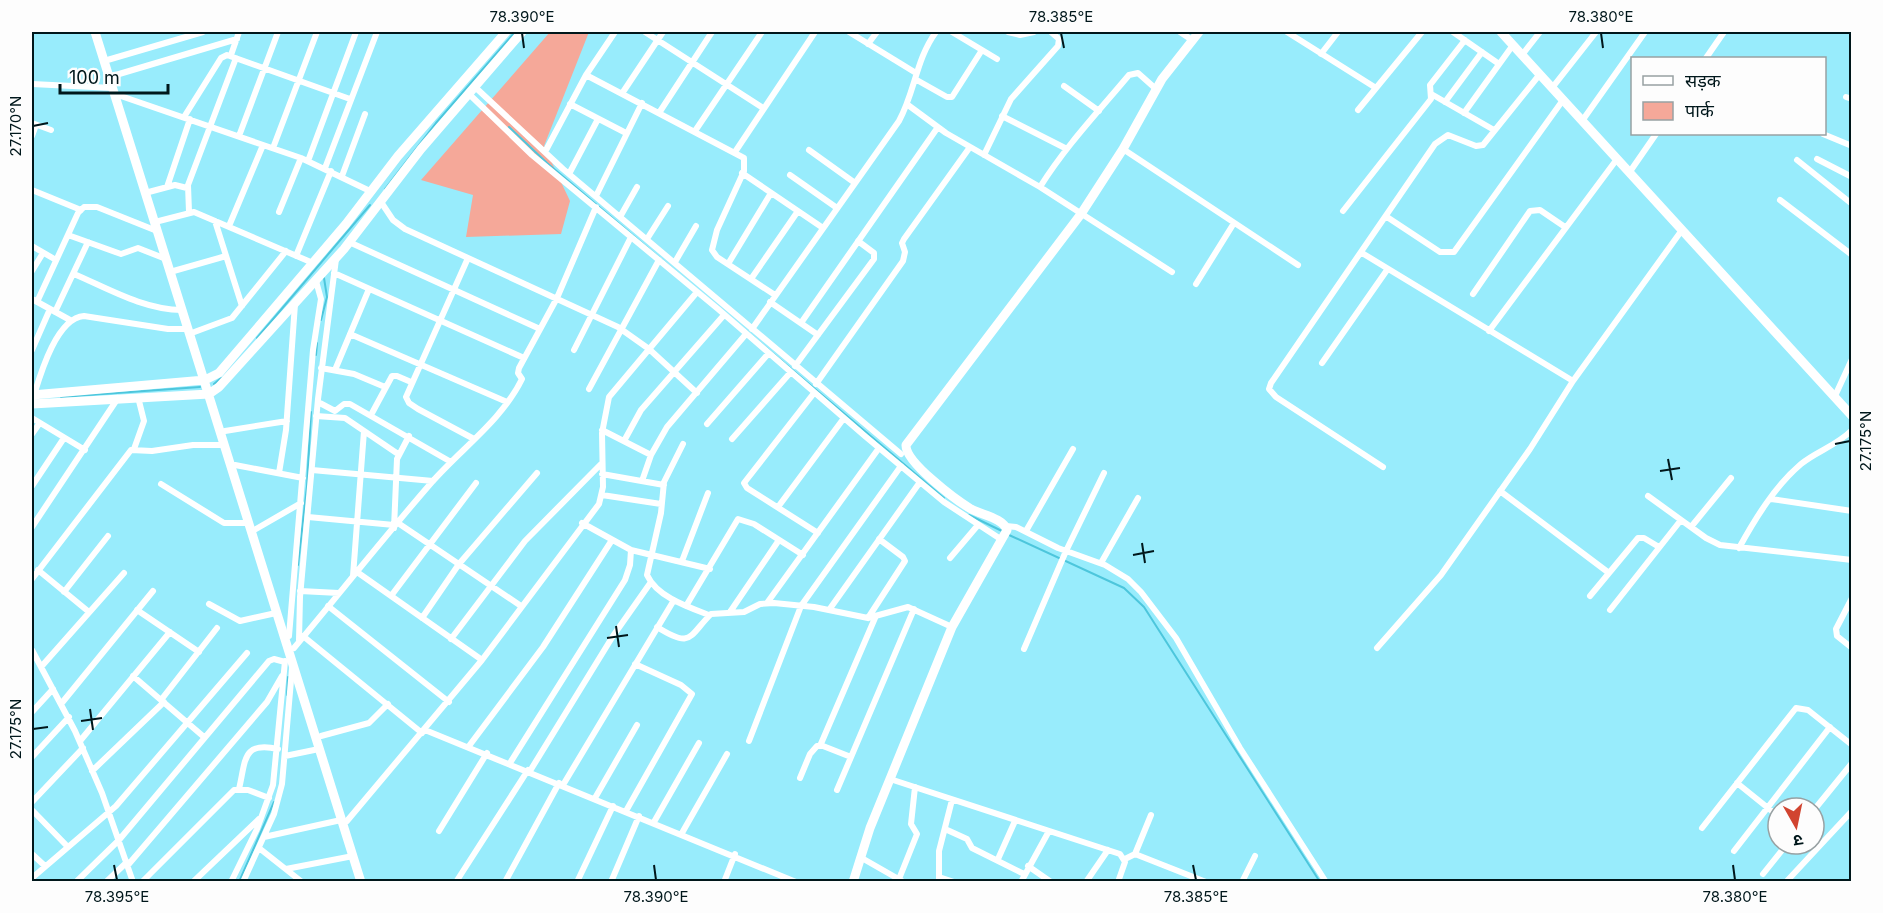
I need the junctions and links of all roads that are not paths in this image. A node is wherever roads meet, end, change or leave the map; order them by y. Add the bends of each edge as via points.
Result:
1 (95, 32) edge
2 (203, 32) edge
3 (239, 32) edge
4 (278, 32) edge
5 (317, 32) edge
6 (357, 32) edge
7 (377, 32) edge
8 (506, 32) edge
9 (522, 32) edge
10 (615, 32) edge
11 (645, 32) edge
12 (663, 32) edge
13 (712, 32) edge
14 (762, 32) edge
15 (814, 32) edge
16 (849, 32) edge
17 (876, 32) edge
18 (936, 32) edge
19 (952, 32) edge
20 (1008, 32) edge
21 (1034, 32) edge
22 (1051, 32) edge
23 (1180, 32) edge
24 (1199, 32) edge
25 (1287, 32) edge
26 (1338, 32) edge
27 (1422, 32) edge
28 (1453, 32) edge
29 (1503, 32) edge
30 (1540, 32) edge
31 (1596, 32) edge
32 (1645, 32) edge
33 (1724, 32) edge
34 (237, 39) junction
35 (658, 40) junction
36 (1192, 40) junction
37 (1465, 40) junction
38 (868, 44) junction
39 (1513, 45) junction
40 (982, 50) junction
41 (1482, 52) junction
42 (1321, 54) junction
43 (1522, 55) junction
44 (233, 57) junction
45 (1707, 57) edge
46 (997, 59) dead end
47 (104, 61) junction
48 (692, 62) junction
49 (1499, 64) junction
50 (264, 69) junction
51 (1540, 74) junction
52 (586, 75) junction
53 (915, 76) junction
54 (110, 77) junction
55 (298, 81) junction
56 (32, 84) edge
57 (727, 85) junction
58 (1064, 86) dead end
59 (1376, 88) junction
60 (1552, 88) junction
61 (1156, 89) junction
62 (472, 90) junction
63 (114, 91) junction
64 (623, 92) junction
65 (333, 93) junction
66 (1433, 94) junction
67 (350, 99) junction
68 (1563, 100) junction
69 (1445, 102) junction
70 (642, 103) junction
71 (570, 104) junction
72 (908, 105) junction
73 (763, 108) junction
74 (1358, 110) dead end
75 (1099, 111) junction
76 (659, 112) junction
77 (1464, 113) junction
78 (365, 114) dead end
79 (1002, 116) junction
80 (187, 118) junction
81 (598, 119) junction
82 (1582, 121) junction
83 (34, 124) edge
84 (211, 127) junction
85 (938, 127) junction
86 (51, 130) dead end
87 (1494, 130) junction
88 (695, 131) junction
89 (626, 134) junction
90 (1655, 135) edge
91 (1825, 135) edge
92 (32, 136) edge
93 (239, 136) junction
94 (263, 145) junction
95 (1851, 146) edge
96 (970, 147) junction
97 (273, 148) junction
98 (1065, 148) junction
99 (1123, 149) junction
100 (809, 150) dead end
101 (545, 152) junction
102 (735, 152) junction
103 (984, 155) junction
104 (1617, 159) junction
105 (1817, 159) dead end
106 (304, 160) junction
107 (1797, 160) dead end
108 (328, 169) junction
109 (1629, 172) junction
110 (742, 173) junction
111 (569, 174) junction
112 (790, 175) dead end
113 (342, 176) junction
114 (1851, 177) edge
115 (855, 183) junction
116 (167, 187) junction
117 (637, 187) dead end
118 (1040, 187) junction
119 (187, 188) junction
120 (32, 190) edge
121 (372, 192) junction
122 (146, 193) junction
123 (771, 193) junction
124 (596, 196) junction
125 (1780, 200) dead end
126 (381, 202) junction
127 (1851, 204) edge
128 (668, 206) dead end
129 (596, 207) junction
130 (837, 208) junction
131 (81, 210) junction
132 (798, 211) junction
133 (1343, 211) dead end
134 (189, 212) junction
135 (279, 212) dead end
136 (1080, 214) junction
137 (620, 217) junction
138 (1387, 217) junction
139 (214, 220) junction
140 (1234, 223) junction
141 (156, 226) junction
142 (229, 226) junction
143 (696, 226) dead end
144 (1565, 227) junction
145 (823, 228) junction
146 (1682, 230) junction
147 (68, 234) junction
148 (631, 237) junction
149 (647, 239) junction
150 (858, 241) junction
151 (88, 242) junction
152 (349, 242) junction
153 (32, 246) edge
154 (286, 251) junction
155 (43, 253) junction
156 (1362, 253) junction
157 (1851, 255) edge
158 (226, 256) junction
159 (296, 256) junction
160 (336, 258) junction
161 (468, 258) junction
162 (166, 259) junction
163 (56, 260) junction
164 (659, 260) junction
165 (675, 262) junction
166 (313, 263) junction
167 (728, 264) junction
168 (1298, 265) dead end
169 (1387, 270) junction
170 (32, 271) edge
171 (170, 272) junction
172 (1172, 272) dead end
173 (334, 273) junction
174 (74, 274) junction
175 (751, 279) junction
176 (315, 281) junction
177 (1196, 284) dead end
178 (369, 289) junction
179 (453, 289) junction
180 (697, 291) junction
181 (1473, 294) dead end
182 (775, 295) junction
183 (557, 298) junction
184 (34, 300) edge
185 (770, 302) junction
186 (295, 303) junction
187 (242, 306) junction
188 (53, 310) junction
189 (182, 310) junction
190 (591, 314) junction
191 (724, 315) junction
192 (70, 320) junction
193 (439, 320) junction
194 (801, 323) junction
195 (540, 329) junction
196 (621, 329) junction
197 (749, 331) junction
198 (1489, 331) junction
199 (188, 332) junction
200 (350, 334) junction
201 (818, 335) junction
202 (649, 349) junction
203 (32, 350) edge
204 (574, 350) dead end
205 (768, 354) junction
206 (524, 358) junction
207 (1851, 359) edge
208 (1322, 363) dead end
209 (420, 364) junction
210 (795, 366) junction
211 (321, 368) junction
212 (335, 370) junction
213 (674, 372) junction
214 (790, 373) junction
215 (205, 380) junction
216 (1573, 381) junction
217 (411, 382) junction
218 (816, 384) junction
219 (385, 387) junction
220 (589, 389) dead end
221 (697, 393) junction
222 (814, 393) junction
223 (138, 396) junction
224 (1834, 396) junction
225 (119, 397) junction
226 (32, 398) edge
227 (211, 398) junction
228 (318, 402) junction
229 (507, 402) junction
230 (371, 415) junction
231 (316, 416) junction
232 (1851, 416) edge
233 (32, 418) edge
234 (844, 418) junction
235 (287, 421) junction
236 (39, 424) junction
237 (707, 424) dead end
238 (602, 430) junction
239 (1851, 430) edge
240 (225, 431) junction
241 (364, 431) junction
242 (32, 434) edge
243 (409, 436) junction
244 (64, 438) junction
245 (474, 439) junction
246 (732, 439) dead end
247 (624, 441) junction
248 (684, 444) dead end
249 (223, 445) junction
250 (879, 448) junction
251 (134, 449) junction
252 (1073, 449) dead end
253 (85, 450) junction
254 (398, 454) junction
255 (651, 455) junction
256 (899, 456) junction
257 (451, 462) junction
258 (602, 464) junction
259 (235, 465) junction
260 (901, 466) junction
261 (1383, 467) dead end
262 (312, 470) junction
263 (279, 473) junction
264 (537, 473) dead end
265 (1104, 473) dead end
266 (602, 474) junction
267 (360, 475) junction
268 (397, 477) junction
269 (303, 478) junction
270 (1731, 478) dead end
271 (433, 481) junction
272 (642, 481) junction
273 (920, 482) junction
274 (476, 483) dead end
275 (161, 484) dead end
276 (663, 485) junction
277 (32, 486) edge
278 (1500, 491) junction
279 (708, 493) dead end
280 (602, 495) junction
281 (1648, 496) dead end
282 (1138, 498) dead end
283 (1771, 499) junction
284 (301, 503) junction
285 (661, 504) junction
286 (778, 507) junction
287 (1851, 511) edge
288 (308, 517) junction
289 (1681, 520) junction
290 (356, 522) junction
291 (582, 523) junction
292 (396, 525) junction
293 (978, 525) junction
294 (252, 526) junction
295 (32, 527) edge
296 (1691, 527) junction
297 (1026, 531) junction
298 (818, 533) junction
299 (1005, 533) junction
300 (108, 536) dead end
301 (879, 539) junction
302 (612, 540) junction
303 (779, 540) junction
304 (429, 544) junction
305 (1659, 547) junction
306 (1739, 548) junction
307 (631, 550) junction
308 (652, 553) junction
309 (803, 555) junction
310 (1064, 556) junction
311 (950, 558) dead end
312 (1851, 560) edge
313 (682, 561) junction
314 (1101, 563) junction
315 (459, 564) junction
316 (710, 569) junction
317 (38, 570) junction
318 (124, 573) dead end
319 (1609, 573) junction
320 (355, 574) junction
321 (32, 579) edge
322 (651, 582) junction
323 (490, 585) junction
324 (153, 591) dead end
325 (300, 591) junction
326 (64, 592) junction
327 (339, 593) junction
328 (391, 596) junction
329 (1590, 596) dead end
330 (1851, 598) edge
331 (674, 600) junction
332 (767, 603) junction
333 (209, 604) dead end
334 (328, 606) junction
335 (521, 606) junction
336 (686, 606) junction
337 (801, 606) junction
338 (914, 609) junction
339 (137, 610) junction
340 (829, 610) junction
341 (1610, 610) dead end
342 (89, 612) junction
343 (730, 612) junction
344 (276, 613) junction
345 (709, 615) junction
346 (422, 618) junction
347 (871, 618) junction
348 (657, 627) junction
349 (952, 627) junction
350 (217, 628) dead end
351 (170, 632) junction
352 (289, 636) junction
353 (451, 639) junction
354 (296, 644) junction
355 (1377, 648) dead end
356 (1851, 648) edge
357 (1024, 649) dead end
358 (32, 650) edge
359 (199, 652) junction
360 (247, 653) dead end
361 (482, 660) junction
362 (289, 662) junction
363 (634, 664) junction
364 (39, 665) junction
365 (32, 668) edge
366 (134, 676) junction
367 (282, 676) junction
368 (53, 689) junction
369 (162, 701) junction
370 (449, 702) junction
371 (62, 704) junction
372 (388, 704) junction
373 (32, 712) edge
374 (69, 717) junction
375 (186, 722) junction
376 (637, 725) dead end
377 (1830, 727) junction
378 (424, 731) junction
379 (321, 736) junction
380 (204, 737) junction
381 (80, 741) junction
382 (749, 741) dead end
383 (699, 743) dead end
384 (1851, 744) edge
385 (469, 746) junction
386 (820, 746) junction
387 (82, 748) junction
388 (319, 749) junction
389 (278, 750) junction
390 (487, 753) junction
391 (727, 754) dead end
392 (285, 756) junction
393 (32, 757) edge
394 (851, 757) junction
395 (510, 763) junction
396 (1851, 763) edge
397 (92, 771) junction
398 (529, 771) junction
399 (800, 778) dead end
400 (890, 779) junction
401 (1737, 783) junction
402 (561, 784) junction
403 (915, 787) junction
404 (239, 789) junction
405 (837, 790) dead end
406 (1777, 796) edge
407 (1825, 796) edge
408 (269, 798) junction
409 (596, 798) junction
410 (952, 801) junction
411 (32, 802) edge
412 (614, 806) junction
413 (1766, 806) edge
414 (32, 810) edge
415 (626, 811) junction
416 (1766, 811) edge
417 (1851, 811) edge
418 (109, 812) junction
419 (1151, 815) dead end
420 (262, 816) junction
421 (639, 816) junction
422 (344, 820) junction
423 (1015, 821) junction
424 (654, 822) junction
425 (1702, 828) dead end
426 (945, 829) junction
427 (439, 831) dead end
428 (1049, 831) junction
429 (682, 833) junction
430 (264, 837) junction
431 (119, 840) junction
432 (67, 846) junction
433 (259, 848) junction
434 (1108, 850) junction
435 (1734, 852) dead end
436 (32, 854) edge
437 (735, 854) junction
438 (1136, 854) junction
439 (353, 856) junction
440 (1255, 856) dead end
441 (1777, 856) edge
442 (860, 857) junction
443 (998, 859) junction
444 (1125, 859) junction
445 (127, 864) junction
446 (45, 866) junction
447 (1028, 866) junction
448 (286, 869) junction
449 (1024, 874) junction
450 (1763, 874) dead end
451 (32, 878) edge
452 (939, 879) edge
453 (901, 880) edge
454 (76, 882) edge
455 (106, 882) edge
456 (133, 882) edge
457 (142, 882) edge
458 (193, 882) edge
459 (231, 882) edge
460 (243, 882) edge
461 (302, 882) edge
462 (361, 882) edge
463 (366, 882) edge
464 (456, 882) edge
465 (505, 882) edge
466 (577, 882) edge
467 (611, 882) edge
468 (724, 882) edge
469 (796, 882) edge
470 (853, 882) edge
471 (954, 882) edge
472 (1021, 882) edge
473 (1051, 882) edge
474 (1086, 882) edge
475 (1118, 882) edge
476 (1206, 882) edge
477 (1242, 882) edge
478 (1326, 882) edge
479 (1786, 882) edge

1 - 47 street
2 - 47 street
3 - 34 street
4 - 50 street
5 - 55 street
6 - 65 street
7 - 67 street
8 - 121 street via 398,156
9 - 62 street
10 - 52 street
11 - 35 street
12 - 35 street
13 - 48 street
14 - 57 street
15 - 73 street
16 - 38 street
17 - 38 street
18 - 53 street via 927,43
19 - 40 street
20 - 21 street
22 - 79 street via 1059,39 1058,46 1011,99
23 - 36 street
24 - 36 street
25 - 42 street
26 - 42 street
27 - 59 street
28 - 37 street
29 - 39 street
30 - 43 street
31 - 60 street
32 - 82 street
33 - 45 street
34 - 44 street
34 - 54 street
35 - 48 street
35 - 64 street
36 - 61 street
37 - 41 street
37 - 66 street via 1430,85
38 - 53 street
39 - 43 street
39 - 49 street
40 - 46 street
40 - 53 street via 952,97
41 - 49 street
41 - 69 street
42 - 59 street
43 - 51 street
44 - 50 street
44 - 80 street via 221,58
44 - 84 street
47 - 54 street
48 - 57 street
48 - 76 street
49 - 77 street
50 - 55 street
50 - 93 street
51 - 60 street
51 - 87 street
52 - 64 street
52 - 71 street
53 - 72 street
54 - 63 street
55 - 65 street
55 - 97 street
56 - 63 street
57 - 73 street
57 - 88 street
58 - 75 street
59 - 74 street
60 - 68 street
61 - 75 street via 1133,72
61 - 99 street
62 - 101 street
62 - 126 street
62 - 129 street via 532,155
63 - 80 street
63 - 122 street
64 - 70 street
65 - 67 street
65 - 106 street
66 - 69 street
66 - 133 street
67 - 108 street
68 - 82 street
68 - 138 street via 1454,252 1440,252
69 - 77 street
70 - 76 street
70 - 89 street
71 - 81 street
71 - 101 street
72 - 85 street
72 - 115 street
73 - 102 street
75 - 98 street
76 - 88 street
77 - 87 street
78 - 113 street
79 - 98 street
79 - 103 street
80 - 84 street
80 - 116 street
81 - 89 street
81 - 111 street
82 - 104 street
83 - 86 street
83 - 92 street
84 - 93 street
84 - 119 street
85 - 96 street
85 - 150 street
87 - 138 street via 1480,146 1448,135 1440,139
88 - 102 street
89 - 124 street
90 - 109 street
91 - 95 street
93 - 94 street
94 - 97 street
94 - 142 street
96 - 103 street
96 - 218 street via 904,239 903,261
97 - 106 street
98 - 118 street
99 - 136 street
99 - 140 street
100 - 115 street
101 - 111 street
102 - 110 street via 746,161
103 - 118 street
104 - 109 street
104 - 144 street
105 - 114 street
106 - 108 street
106 - 135 street
107 - 127 street
108 - 113 street
108 - 159 street
109 - 146 street
110 - 123 street
110 - 167 street via 712,250
111 - 124 street
112 - 130 street
113 - 121 street
115 - 130 street
116 - 119 street
116 - 122 street
117 - 137 street
118 - 136 street
119 - 134 street
120 - 131 street
121 - 166 street
122 - 141 street
123 - 132 street
123 - 167 street
124 - 137 street
125 - 157 street
126 - 152 street
126 - 161 street via 405,229
128 - 149 street
129 - 148 street
129 - 183 street
130 - 145 street
131 - 141 street via 92,205
131 - 147 street
132 - 145 street
132 - 175 street
134 - 139 street
134 - 141 street
136 - 172 street
136 - 256 street
137 - 149 street
138 - 156 street
139 - 142 street
139 - 158 street
140 - 168 street
140 - 177 street
141 - 162 street
142 - 154 street
143 - 165 street
144 - 181 street via 1540,210 1530,211
144 - 198 street
145 - 182 street
146 - 216 street
146 - 224 street
147 - 151 street
147 - 163 street
148 - 164 street
148 - 190 street
149 - 165 street
150 - 194 street
150 - 201 street via 874,253 874,259
151 - 162 street via 121,254 138,248
151 - 174 street
152 - 160 street
152 - 179 street
153 - 155 street
154 - 159 street
154 - 187 street
155 - 163 street
155 - 170 street
156 - 169 street
156 - 261 street via 1300,337 1269,389
158 - 171 street
158 - 187 street
159 - 166 street
160 - 173 street
160 - 176 street
161 - 179 street
161 - 183 street
162 - 171 street
163 - 184 street
164 - 180 street
164 - 196 street
165 - 197 street
166 - 215 street via 229,363
167 - 175 street
169 - 198 street
169 - 208 street
171 - 189 street
173 - 178 street
173 - 211 street
174 - 188 street
174 - 189 street via 130,299 162,309
175 - 182 street
176 - 186 street
176 - 269 street via 321,299
178 - 193 street
178 - 200 street
179 - 193 street
179 - 195 street
180 - 191 street
180 - 202 street
182 - 185 street
183 - 190 street
183 - 195 street
184 - 188 street
185 - 194 street
185 - 197 street
186 - 227 street
186 - 235 street
187 - 199 street via 228,321
188 - 192 street
188 - 203 street
189 - 199 street
190 - 196 street
190 - 204 street
191 - 197 street
191 - 213 street
192 - 199 street via 84,316
192 - 226 street via 50,353
193 - 206 street
193 - 209 street
194 - 201 street
195 - 206 street
196 - 202 street
196 - 220 street
197 - 205 street
197 - 210 street
197 - 221 street
198 - 216 street
199 - 215 street
200 - 209 street
200 - 212 street
201 - 210 street
202 - 213 street
202 - 238 street via 613,391
205 - 214 street
205 - 237 street
206 - 229 street via 518,370 521,381
207 - 224 street
209 - 217 street
209 - 229 street
210 - 218 street
211 - 212 street
211 - 228 street
212 - 219 street
213 - 221 street
213 - 247 street via 641,410
214 - 222 street
214 - 246 street
215 - 226 street
215 - 227 street
216 - 278 street
217 - 219 street via 394,375
217 - 245 street via 406,396 409,403
218 - 256 street
219 - 230 street
221 - 255 street via 667,427
222 - 234 street
222 - 286 street via 745,480 747,488
223 - 225 street
223 - 227 street
223 - 251 street via 144,421
224 - 232 street
225 - 226 street
225 - 253 street
227 - 240 street
227 - 249 street
228 - 230 street via 335,411 350,404
228 - 231 street
229 - 245 street
230 - 243 street
231 - 241 street via 341,417
231 - 262 street
233 - 236 street
234 - 250 street
234 - 286 street
235 - 240 street
235 - 263 street
236 - 242 street
236 - 244 street
238 - 247 street
238 - 258 street
239 - 283 street via 1836,445 1801,464
240 - 259 street
241 - 254 street
241 - 267 street
243 - 254 street
243 - 257 street
244 - 253 street
244 - 277 street
245 - 257 street
247 - 255 street
248 - 276 street
249 - 251 street
249 - 294 street
250 - 256 street
250 - 298 street
251 - 317 street via 108,476
252 - 297 street
253 - 295 street
254 - 268 street
255 - 272 street
256 - 260 street
256 - 299 street
257 - 271 street
258 - 266 street
258 - 323 street via 554,509
259 - 263 street
259 - 294 street
260 - 273 street
260 - 337 street
262 - 267 street
262 - 288 street
263 - 269 street
264 - 315 street
265 - 310 street
266 - 272 street
266 - 280 street
267 - 268 street
267 - 290 street
268 - 271 street
268 - 292 street
269 - 284 street
270 - 296 street
271 - 292 street
272 - 276 street
273 - 293 street
273 - 301 street
274 - 304 street
275 - 294 street via 224,523
276 - 285 street
278 - 319 street
278 - 355 street via 1441,575
279 - 313 street
280 - 285 street
280 - 291 street
281 - 289 street
282 - 314 street
283 - 287 street
283 - 306 street
284 - 294 street
284 - 352 street
285 - 308 street
286 - 298 street
288 - 290 street
288 - 325 street
289 - 296 street
289 - 305 street
290 - 292 street
290 - 320 street
291 - 302 street
291 - 335 street
292 - 304 street
292 - 320 street
293 - 299 street
293 - 311 street
294 - 344 street
294 - 352 street
296 - 306 street via 1712,541
297 - 299 street
297 - 310 street
298 - 309 street
299 - 349 street
300 - 326 street
301 - 340 street
301 - 347 street via 905,561
302 - 307 street
302 - 385 street via 543,647
303 - 309 street
303 - 316 street via 738,519
303 - 343 street
304 - 315 street
304 - 328 street
305 - 319 street via 1638,538
305 - 341 street
306 - 312 street
307 - 308 street
307 - 395 street via 625,580
308 - 313 street
308 - 322 street via 647,574
309 - 332 street
310 - 314 street
310 - 357 street
313 - 316 street
314 - 478 street via 1128,579 1176,638 1240,748
315 - 323 street
315 - 346 street
316 - 336 street
317 - 321 street
317 - 326 street
318 - 342 street
319 - 329 street
320 - 327 street
320 - 328 street
322 - 331 street
322 - 398 street
323 - 335 street
323 - 353 street
324 - 339 street
325 - 327 street
325 - 354 street
326 - 342 street
327 - 334 street
328 - 346 street
330 - 356 street via 1836,630 1837,636
331 - 336 street
331 - 348 street
332 - 337 street
332 - 343 street
333 - 344 street via 240,621
334 - 354 street
334 - 370 street
335 - 361 street
336 - 345 street
337 - 340 street
337 - 382 street
338 - 347 street via 903,607
338 - 349 street
338 - 394 street
339 - 351 street
339 - 371 street
340 - 347 street
342 - 364 street
343 - 345 street
344 - 354 street
345 - 348 street via 695,634 686,639
346 - 353 street
347 - 386 street
348 - 363 street
349 - 400 street
350 - 359 street
351 - 359 street
351 - 366 street
352 - 354 street
353 - 361 street
354 - 362 street
354 - 372 street
354 - 379 street
358 - 364 street
359 - 369 street
360 - 375 street
361 - 370 street
362 - 367 street
362 - 380 street via 269,660
362 - 388 street
362 - 392 street
363 - 402 street
363 - 415 street via 692,694
364 - 365 street
364 - 368 street
366 - 369 street
366 - 381 street
367 - 389 street
367 - 445 street via 267,702
368 - 371 street
368 - 373 street
369 - 375 street
369 - 397 street
370 - 378 street
371 - 374 street
372 - 378 street
372 - 379 street via 369,723
374 - 381 street
374 - 393 street
375 - 380 street
375 - 418 street
376 - 409 street
377 - 384 street
377 - 401 street via 1804,707 1796,708
377 - 406 street
378 - 385 street
378 - 422 street
379 - 422 street
380 - 431 street
381 - 387 street
383 - 424 street
385 - 390 street
386 - 394 street
386 - 399 street via 812,751
387 - 397 street
387 - 411 street
388 - 392 street
388 - 422 street
389 - 404 street via 262,746 252,749
389 - 408 street
390 - 395 street
390 - 427 street
391 - 429 street
392 - 430 street via 279,799
394 - 405 street
395 - 398 street
396 - 407 street
397 - 418 street
398 - 402 street
398 - 464 street
400 - 403 street
400 - 442 street
401 - 413 street
401 - 425 street
402 - 409 street
402 - 465 street
403 - 410 street
403 - 453 street via 911,824 917,834
404 - 408 street
404 - 457 street
408 - 420 street
409 - 412 street
410 - 423 street
410 - 426 street
412 - 415 street
412 - 466 street
414 - 432 street
415 - 421 street
416 - 435 street
417 - 479 street
418 - 431 street
418 - 432 street
419 - 438 street
420 - 458 street
420 - 459 street
421 - 424 street
421 - 467 street
422 - 430 street
422 - 439 street
422 - 463 street
423 - 428 street
423 - 443 street
424 - 429 street
426 - 443 street via 967,839 972,848
426 - 452 street via 939,851
428 - 434 street
428 - 447 street
429 - 437 street
430 - 433 street
431 - 445 street
431 - 454 street
432 - 446 street
433 - 448 street
433 - 460 street
434 - 444 street
434 - 474 street
436 - 446 street
437 - 468 street
437 - 469 street
438 - 444 street
438 - 476 street
439 - 448 street
439 - 462 street
440 - 477 street
441 - 450 street
442 - 453 street
442 - 470 street
443 - 449 street
444 - 475 street
445 - 455 street
445 - 456 street
446 - 451 street
447 - 449 street
447 - 473 street
448 - 461 street
449 - 472 street
452 - 471 street

